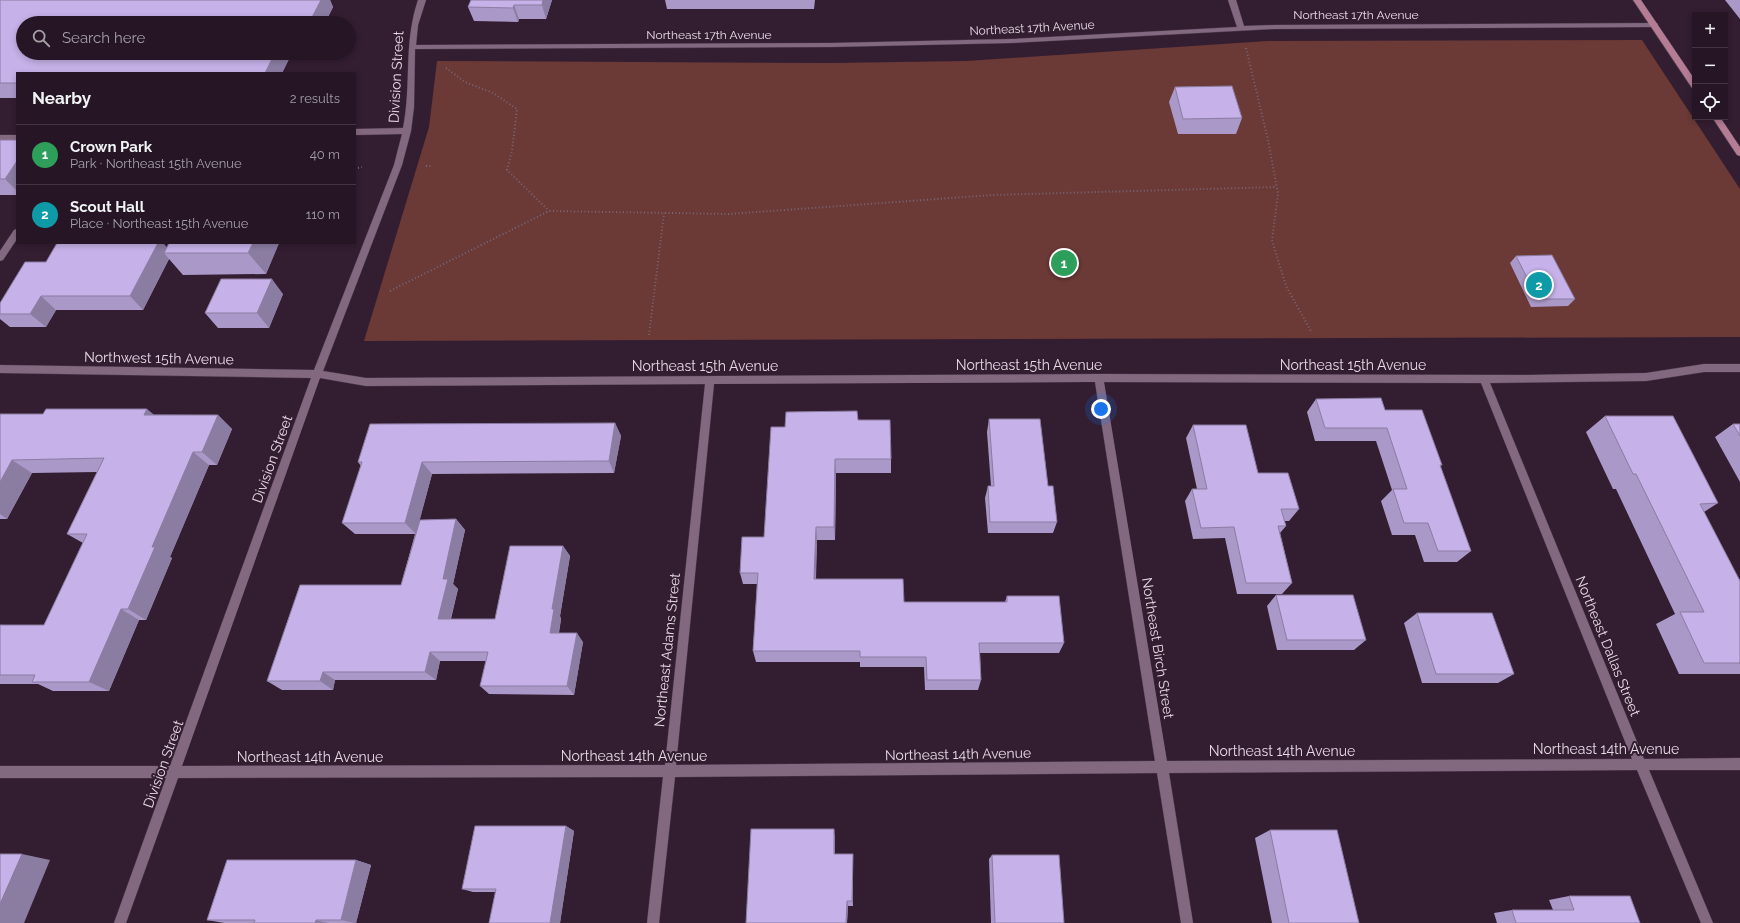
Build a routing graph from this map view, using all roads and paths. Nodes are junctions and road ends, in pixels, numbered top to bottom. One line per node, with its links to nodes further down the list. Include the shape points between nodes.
1 (422, 0): 6 (street, Division Street, via 415,17)
2 (1232, 0): 5 (street)
3 (1637, 0): 4 (main road)
4 (1654, 25): 5 (street, Northeast 17th Avenue); 9 (main road)
5 (1241, 28): 6 (street, Northeast 17th Avenue, via 1011,41 831,45)
6 (411, 47): 11 (street, Division Street, via 411,98)
7 (1246, 47): 20 (path, via 1268,140)
8 (441, 64): 21 (path, via 465,82 493,92 517,109 507,170)
9 (1694, 84)
10 (1718, 120): 15 (main road)
11 (407, 131): 12 (street); 30 (street, Division Street, via 398,165)
12 (356, 132)
13 (0, 138): 14 (street)
14 (16, 138)
15 (1740, 153)
16 (426, 166): 17 (path)
17 (432, 166)
18 (362, 167): 19 (path)
19 (358, 168)
20 (1276, 187): 22 (path, via 992,194 729,214); 26 (path, via 1278,194 1272,240 1286,286)
21 (549, 211): 22 (path); 25 (path)
22 (664, 213): 27 (path)
23 (16, 234): 24 (street)
24 (0, 258)
25 (390, 291)
26 (1312, 333)
27 (649, 335)
28 (1740, 368): 32 (street, Northeast 15th Avenue, via 1704,368 1646,377)
29 (0, 369): 30 (street, Northwest 15th Avenue)
30 (317, 374): 33 (street, Northeast 15th Avenue, via 366,382); 39 (street, Division Street)
31 (1100, 378): 32 (street, Northeast 15th Avenue); 33 (street, Northeast 15th Avenue); 36 (street, Northeast Birch Street)
32 (1484, 379): 34 (street, Northeast Dallas Street)
33 (710, 380): 37 (street, Northeast Adams Street)
34 (1640, 764): 35 (street, Northeast 14th Avenue); 36 (street, Northeast 14th Avenue); 43 (street, Northeast Dallas Street)
35 (1740, 764)
36 (1162, 766): 37 (street, Northeast 14th Avenue); 42 (street, Northeast Birch Street)
37 (670, 771): 39 (street, Northeast 14th Avenue); 41 (street, Northeast Adams Street)
38 (0, 772): 39 (street, Northeast 14th Avenue)
39 (175, 772): 40 (street, Division Street)
40 (120, 923)
41 (653, 923)
42 (1187, 923)
43 (1707, 923)

